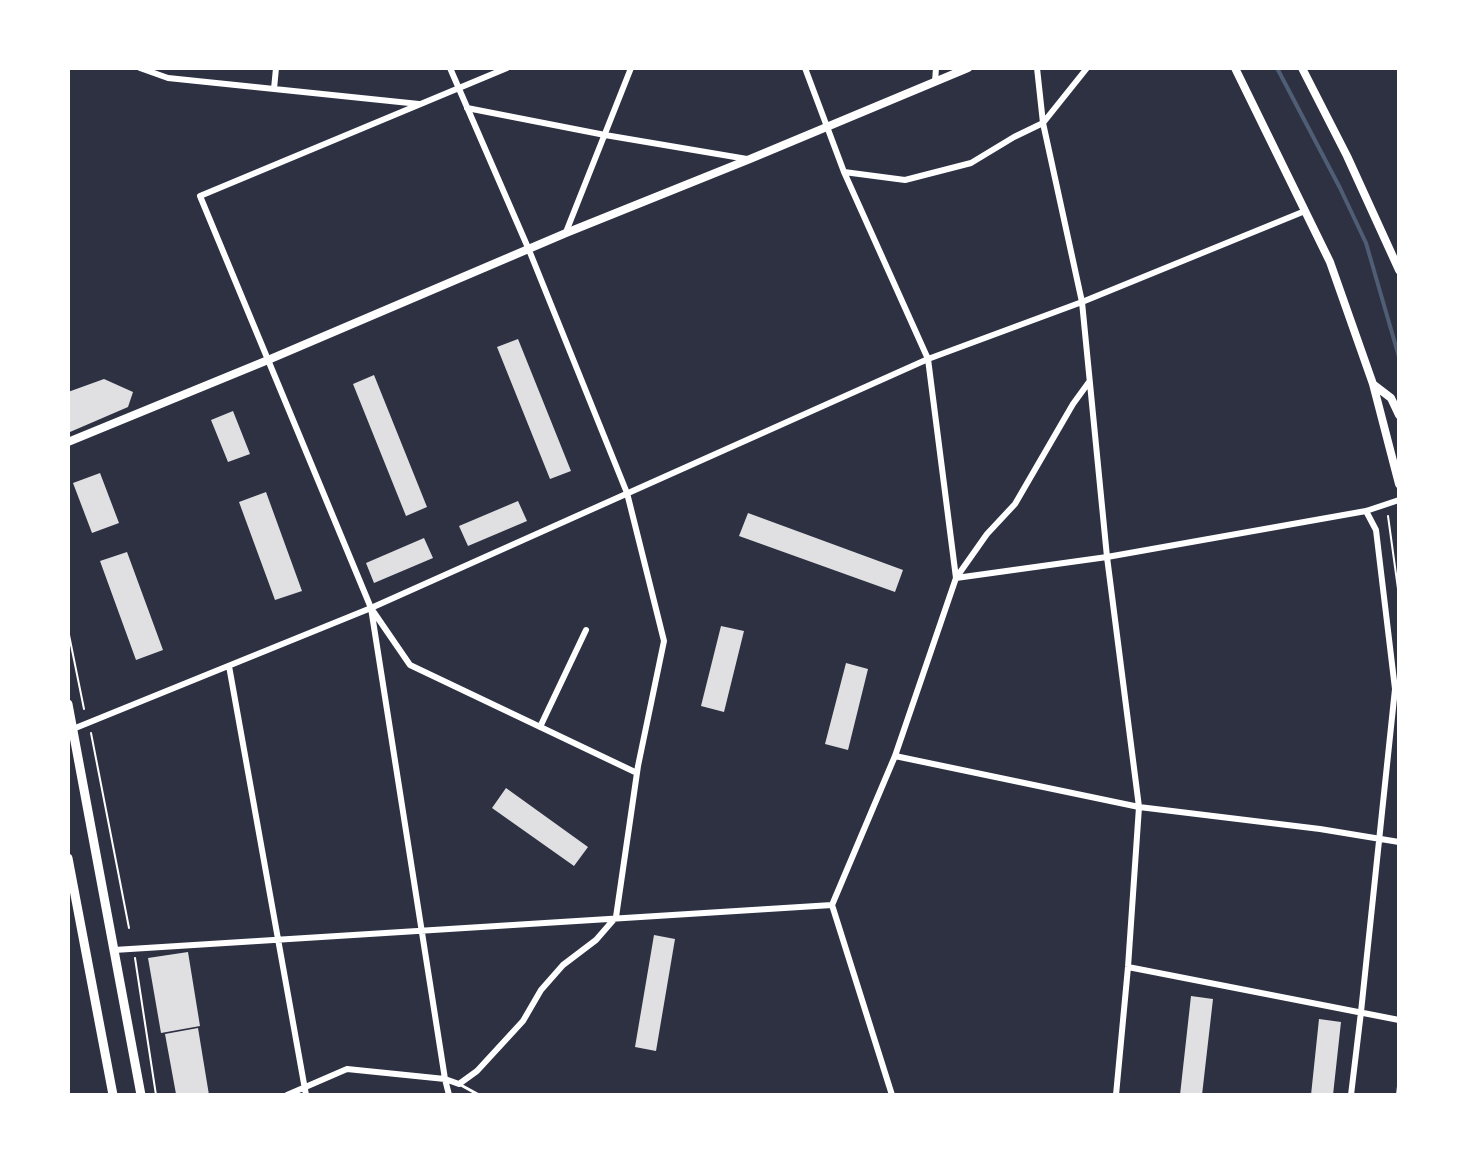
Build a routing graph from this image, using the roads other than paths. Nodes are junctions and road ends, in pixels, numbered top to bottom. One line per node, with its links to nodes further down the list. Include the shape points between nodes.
1 (140, 68): 14 (street, via 168,78)
2 (276, 68): 14 (street)
3 (450, 68): 15 (street)
4 (507, 68): 15 (street)
5 (631, 68): 20 (street)
6 (805, 68): 19 (street)
7 (936, 68): 13 (street)
8 (968, 68): 13 (main road)
9 (1037, 68): 18 (street)
10 (1087, 68): 18 (street)
11 (1235, 68): 23 (main road)
12 (1302, 68): 26 (main road)
13 (935, 82): 19 (main road)
14 (274, 89): 16 (street)
15 (459, 89): 16 (street); 17 (street)
16 (422, 104): 29 (street, via 200,196)
17 (467, 108): 20 (street); 25 (street)
18 (1043, 123): 22 (street, via 971,163 905,180); 27 (street)
19 (827, 127): 21 (main road); 22 (street)
20 (605, 135): 21 (street); 24 (street)
21 (750, 159): 24 (main road)
22 (844, 172): 28 (street)
23 (1305, 211): 27 (street); 31 (main road, via 1330,262)
24 (566, 233): 25 (main road)
25 (529, 250): 29 (main road); 35 (street)
26 (1399, 270)
27 (1082, 302): 28 (street); 30 (street)
28 (928, 359): 35 (street); 39 (street)
29 (268, 360): 33 (main road); 40 (street)
30 (1089, 382): 38 (street); 39 (street, via 1015,504)
31 (1373, 384): 32 (main road, via 1391,398); 34 (main road)
32 (1399, 415)
33 (68, 442)
34 (1399, 484)
35 (627, 493): 40 (street); 47 (street, via 664,641)
36 (1399, 500): 37 (street)
37 (1366, 511): 38 (street); 49 (street, via 1376,530 1395,689)
38 (1107, 557): 39 (street); 48 (street)
39 (956, 578): 46 (street)
40 (371, 608): 42 (street); 44 (street, via 410,665); 54 (street)
41 (586, 630): 44 (street)
42 (229, 666): 45 (street); 55 (street)
43 (68, 704): 45 (main road)
44 (540, 727): 47 (street)
45 (71, 730): 56 (main road)
46 (895, 756): 48 (street); 52 (street)
47 (637, 773): 53 (street)
48 (1139, 807): 49 (street); 57 (street)
49 (1378, 839): 50 (street); 58 (street)
50 (1399, 842)
51 (68, 858): 63 (main road)
52 (832, 905): 53 (street); 68 (street)
53 (616, 917): 54 (street); 61 (street, via 563,965 523,1021)
54 (422, 931): 55 (street); 60 (street)
55 (279, 938): 56 (street); 62 (street)
56 (114, 950): 64 (main road)
57 (1128, 967): 58 (street); 69 (street)
58 (1361, 1012): 59 (street); 70 (street)
59 (1399, 1020)
60 (445, 1079): 61 (street); 62 (street, via 347,1069); 66 (street)
61 (459, 1084): 67 (lane)
62 (305, 1091): 65 (street)
63 (113, 1095)
64 (141, 1095)
65 (287, 1095)
66 (449, 1095)
67 (479, 1095)
68 (892, 1095)
69 (1116, 1095)
70 (1351, 1095)

